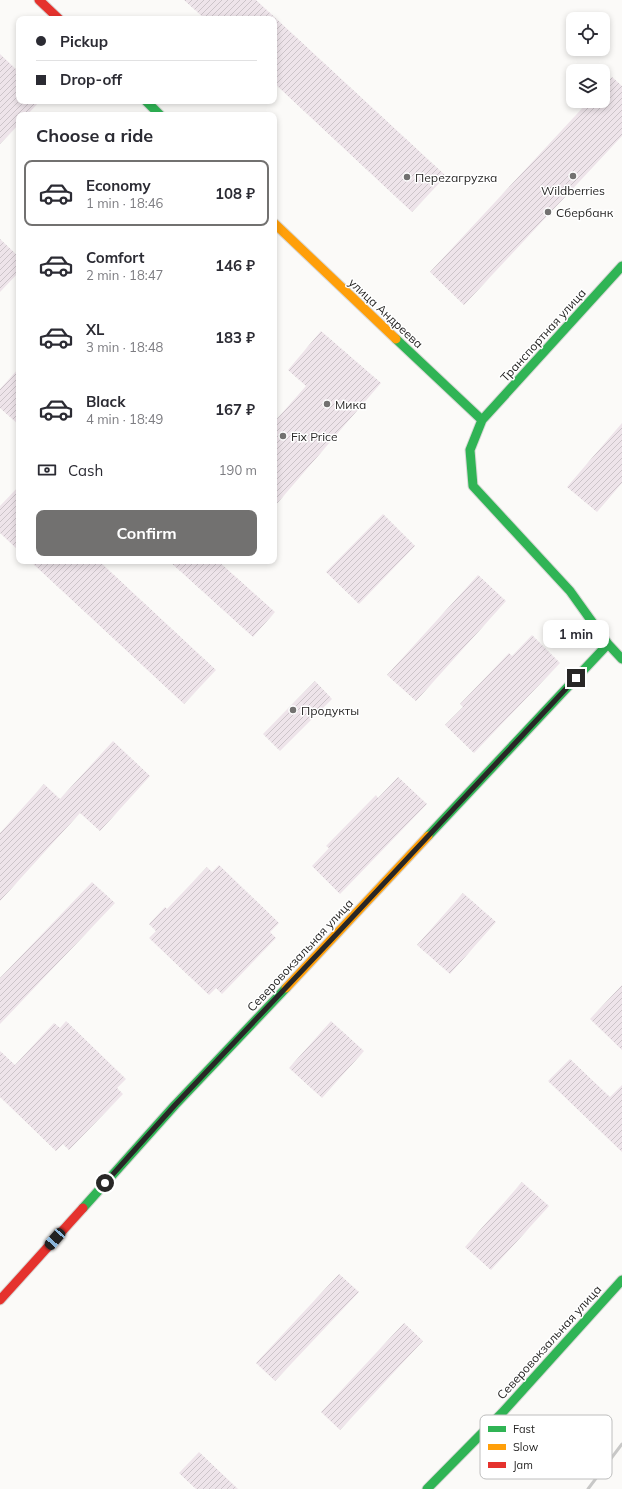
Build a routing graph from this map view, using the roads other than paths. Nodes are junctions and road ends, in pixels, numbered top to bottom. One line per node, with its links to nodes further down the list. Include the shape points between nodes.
1 (39, 0): 2 (street)
2 (56, 16)
3 (149, 104): 4 (street)
4 (157, 112)
5 (277, 226): 7 (street, улица Андреева)
6 (622, 266): 7 (street, Транспортная улица)
7 (482, 420): 8 (street, via 470,450 473,486 570,591)
8 (608, 644): 9 (street); 11 (street, Северовокзальная улица, via 175,1105)
9 (622, 658)
10 (622, 1280): 12 (street, Северовокзальная улица)
11 (0, 1300)
12 (500, 1415)
13 (480, 1435): 14 (street, Северовокзальная улица)
14 (427, 1489)

